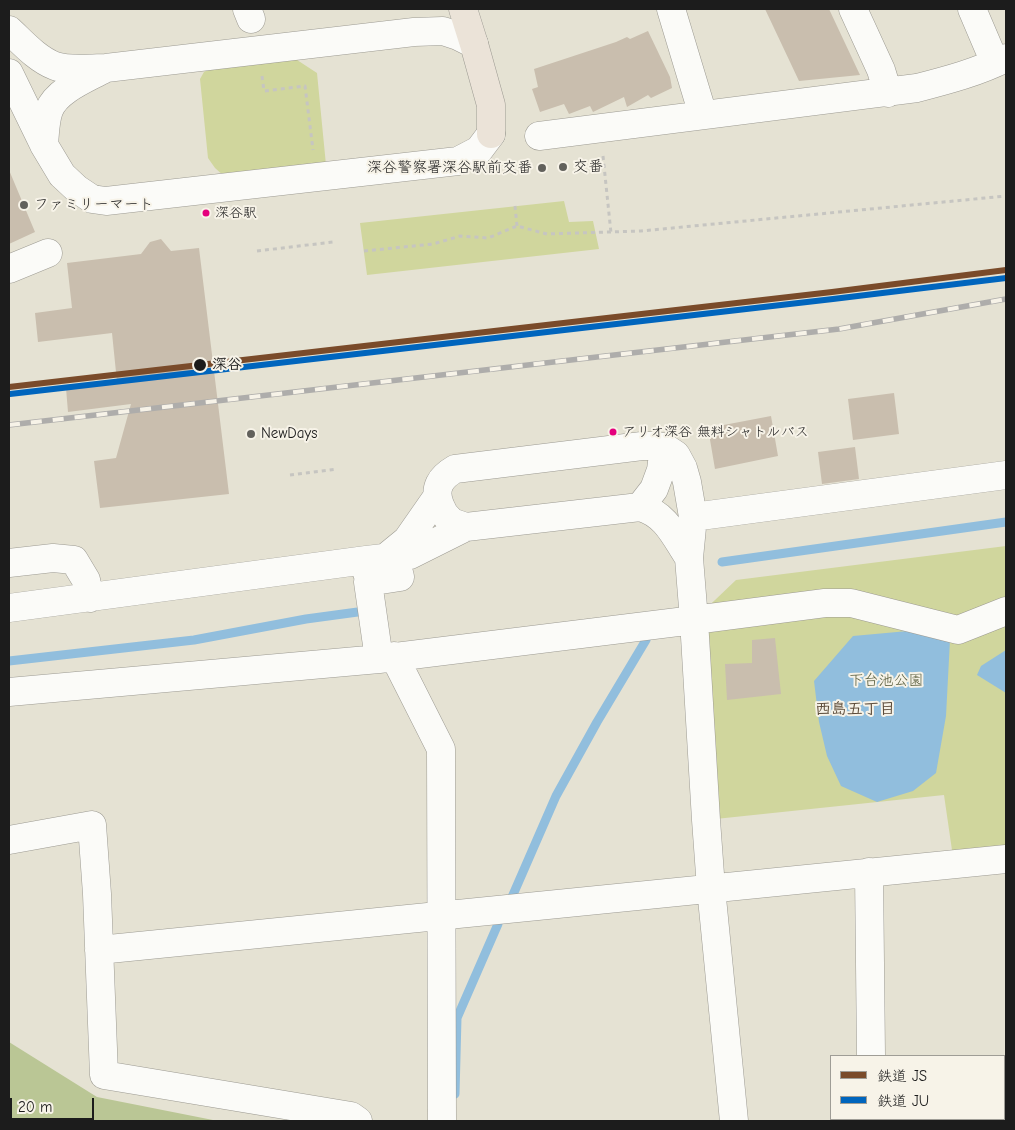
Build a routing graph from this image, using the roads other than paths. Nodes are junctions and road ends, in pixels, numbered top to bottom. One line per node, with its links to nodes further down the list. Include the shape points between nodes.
1 (432, 9): 7 (street)
2 (463, 9): 8 (main road)
3 (671, 9): 13 (street)
4 (853, 9): 12 (street)
5 (972, 9): 9 (street)
6 (9, 30): 10 (street, via 48,63 65,68)
7 (414, 32): 8 (street, via 443,31); 10 (street)
8 (474, 44): 14 (main road, via 491,106)
9 (1001, 61): 12 (street, via 947,81)
10 (106, 68): 16 (street, via 65,91 53,103 45,126)
11 (9, 72): 16 (street)
12 (888, 93): 13 (street)
13 (702, 115): 15 (street)
14 (491, 134): 16 (street, via 479,150 458,160 106,201 92,199 76,189 62,175)
15 (539, 136)
16 (44, 145)
17 (48, 253): 18 (street)
18 (9, 269)
19 (664, 448): 21 (street, via 642,446 455,468 440,481); 22 (street, via 654,488); 24 (street, via 676,455 687,482)
20 (1006, 476): 24 (street)
21 (437, 497): 23 (street, via 446,516); 25 (street, via 407,540)
22 (640, 507): 23 (street); 24 (street, via 657,514 666,523)
23 (466, 527): 25 (street, via 410,555)
24 (686, 528): 30 (street)
25 (375, 559): 27 (street); 31 (street, via 367,573 398,569 400,577 368,582)
26 (9, 563): 27 (street, via 53,558 74,560 86,580)
27 (90, 598): 28 (street)
28 (9, 608)
29 (1006, 610): 30 (street, via 958,630 851,603 825,603)
30 (694, 620): 31 (street); 36 (street)
31 (387, 658): 32 (street); 37 (street, via 441,749)
32 (9, 692)
33 (9, 840): 38 (street, via 92,825)
34 (1006, 859): 35 (street)
35 (869, 872): 36 (street); 39 (street)
36 (711, 888): 37 (street); 42 (street)
37 (442, 915): 38 (street); 41 (street)
38 (99, 950): 40 (street, via 104,1075)
39 (871, 1055)
40 (345, 1119)
41 (442, 1121)
42 (734, 1121)

